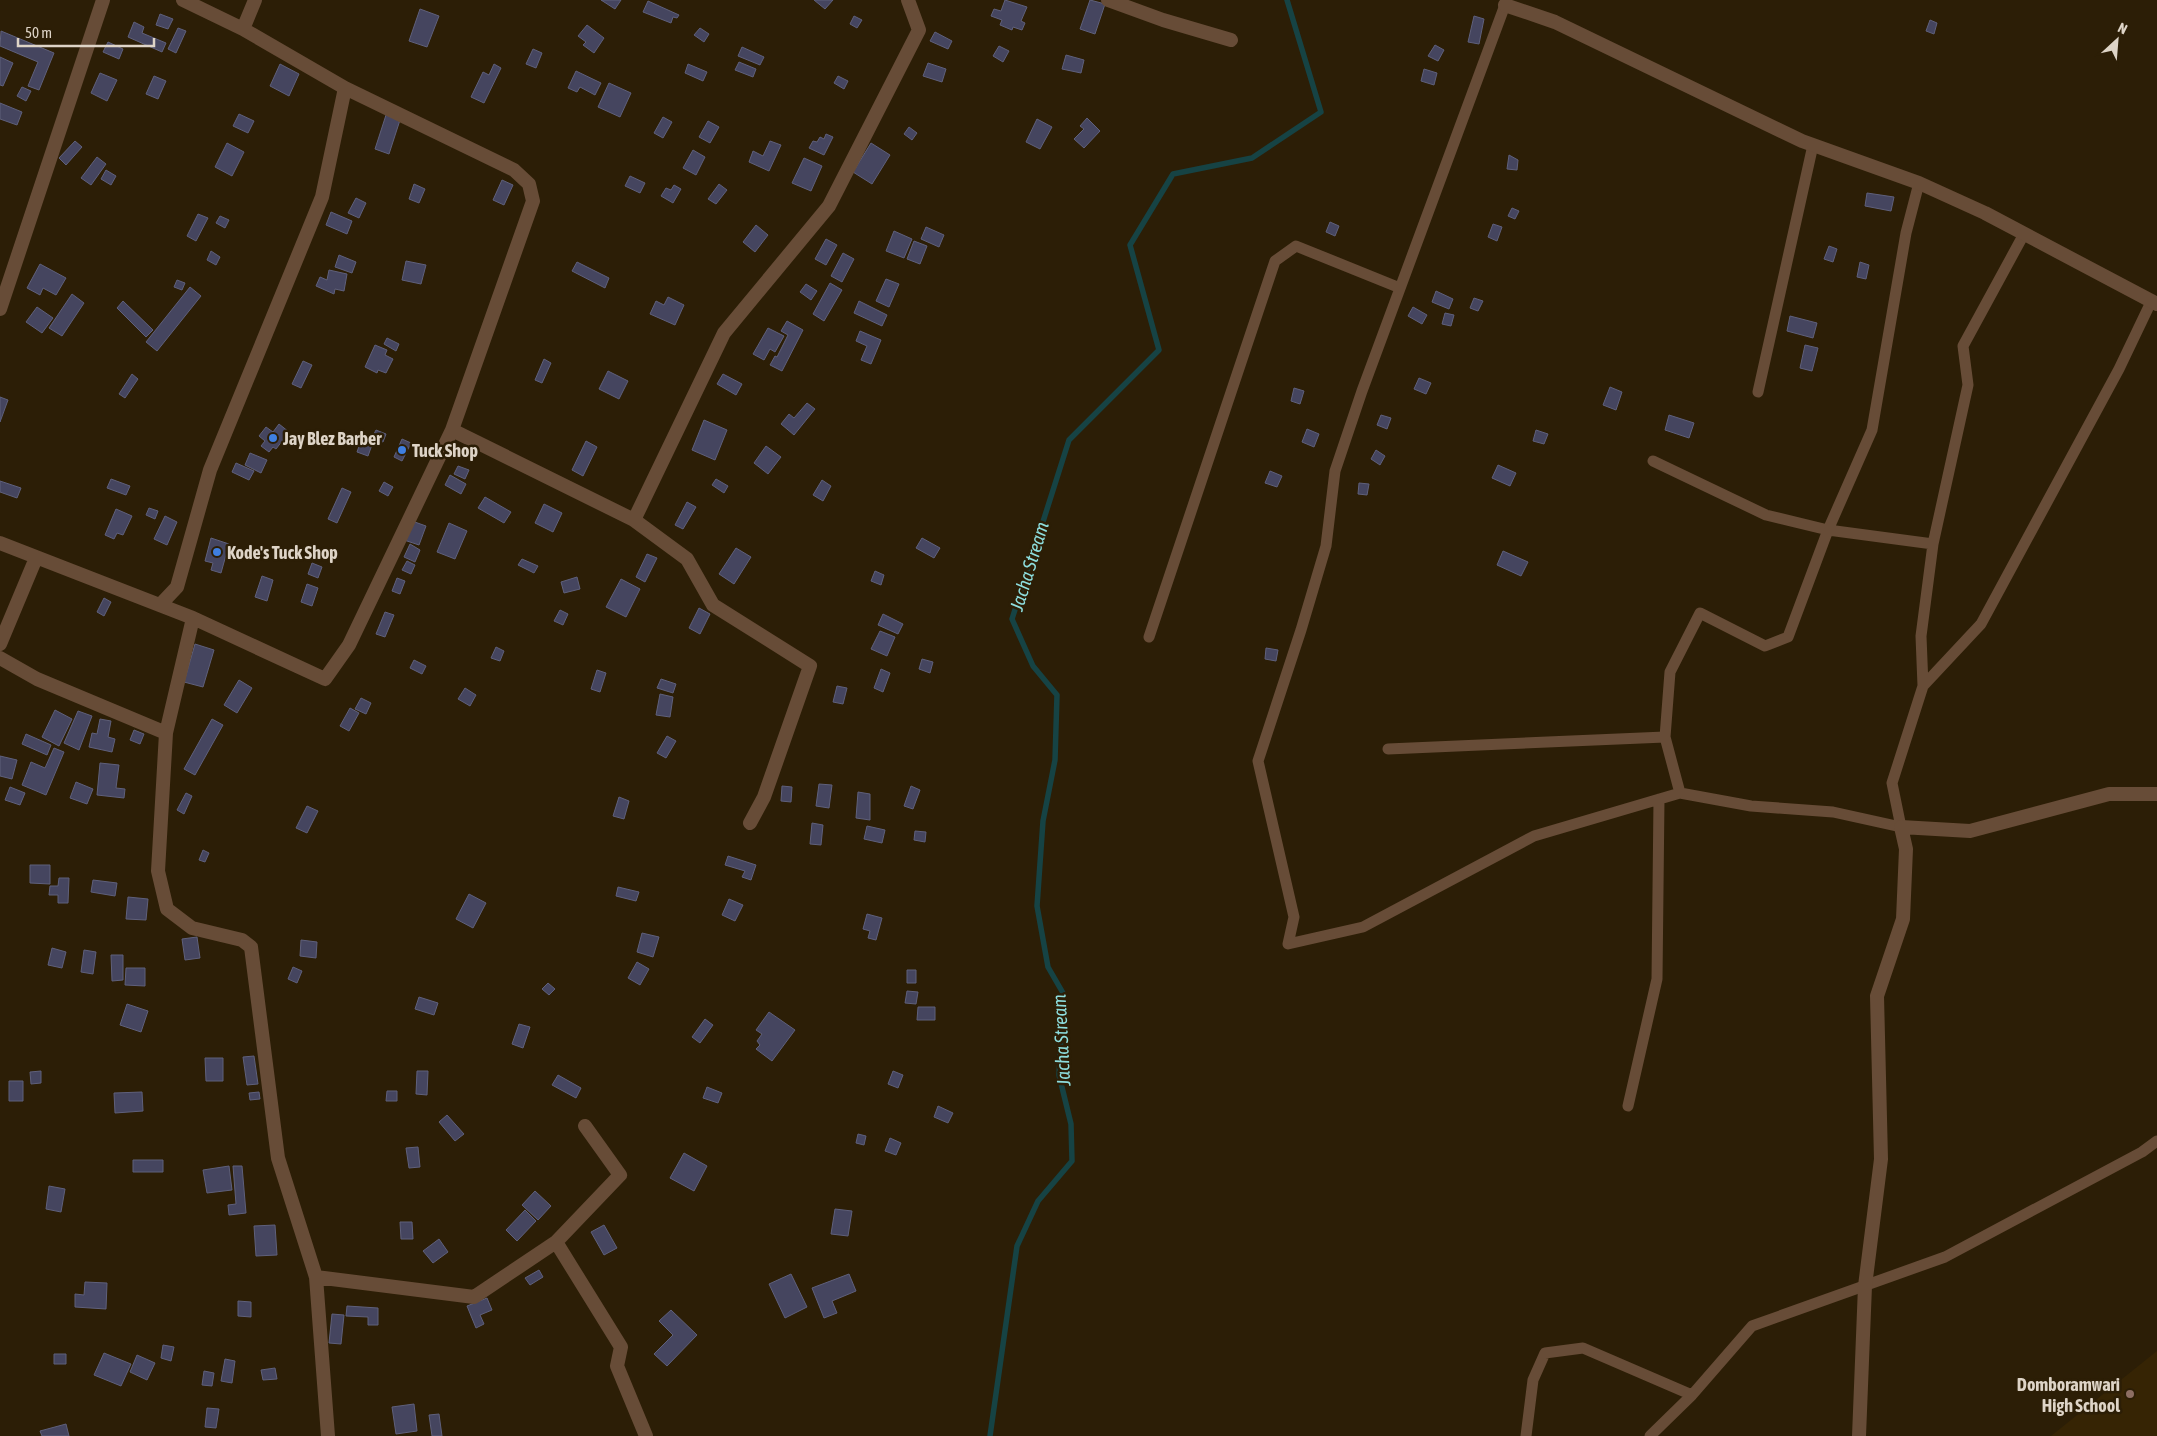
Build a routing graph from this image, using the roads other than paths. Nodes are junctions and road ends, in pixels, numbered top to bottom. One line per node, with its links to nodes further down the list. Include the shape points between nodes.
1 (103, 0): 15 (street)
2 (183, 0): 7 (street)
3 (255, 0): 7 (street)
4 (908, 0): 19 (street, via 919,30 829,206 724,333)
5 (1108, 0): 8 (street)
6 (1505, 5): 10 (street, via 1555,22); 13 (lane)
7 (243, 29): 9 (street)
8 (1231, 40)
9 (345, 88): 17 (street, via 514,170 529,184 534,201); 24 (street, via 322,197 210,470 177,586)
10 (1813, 145): 11 (street); 16 (lane)
11 (1919, 183): 12 (street); 20 (lane, via 1906,233 1872,430)
12 (2024, 234): 14 (street); 22 (lane, via 1962,346 1968,386)
13 (1400, 288): 26 (lane, via 1296,246 1274,260); 35 (lane, via 1335,471 1326,546 1258,761 1294,917 1288,944 1363,927 1534,836)
14 (2154, 303): 29 (lane, via 1981,624)
15 (0, 309)
16 (1758, 392)
17 (452, 430): 19 (street); 25 (street, via 349,645 325,678)
18 (1653, 461): 20 (lane, via 1766,515)
19 (634, 520): 36 (street, via 687,559 713,605 810,666 764,797)
20 (1828, 530): 22 (lane); 31 (lane, via 1788,637 1765,646 1700,613 1670,672)
21 (0, 543): 23 (street)
22 (1933, 544): 29 (lane, via 1921,636)
23 (36, 558): 24 (street); 27 (street)
24 (160, 605): 25 (street)
25 (192, 618): 30 (street)
26 (1150, 637)
27 (0, 644)
28 (0, 658): 30 (street, via 37,679)
29 (1923, 686): 37 (lane, via 1892,783)
30 (166, 733): 42 (street, via 158,871 167,909 192,928 242,940 251,947 278,1158)
31 (1665, 737): 32 (lane); 33 (lane)
32 (1388, 749)
33 (1680, 793): 35 (lane); 37 (lane, via 1751,806 1834,812)
34 (2157, 794): 37 (street, via 2110,794 1970,831)
35 (1659, 799): 38 (lane, via 1657,979)
36 (750, 823)
37 (1901, 827): 43 (street, via 1906,849 1903,919 1877,996 1881,1159)
38 (1628, 1106)
39 (585, 1126): 41 (street, via 620,1175)
40 (2157, 1141): 43 (lane, via 1945,1257)
41 (556, 1242): 42 (street, via 474,1297); 46 (street, via 621,1347 617,1366)
42 (316, 1277): 45 (street)
43 (1865, 1286): 44 (lane, via 1752,1326); 49 (street)
44 (1692, 1395): 47 (lane, via 1583,1348 1545,1353 1533,1380); 48 (lane)
45 (328, 1436)
46 (646, 1436)
47 (1526, 1436)
48 (1650, 1436)
49 (1859, 1436)

